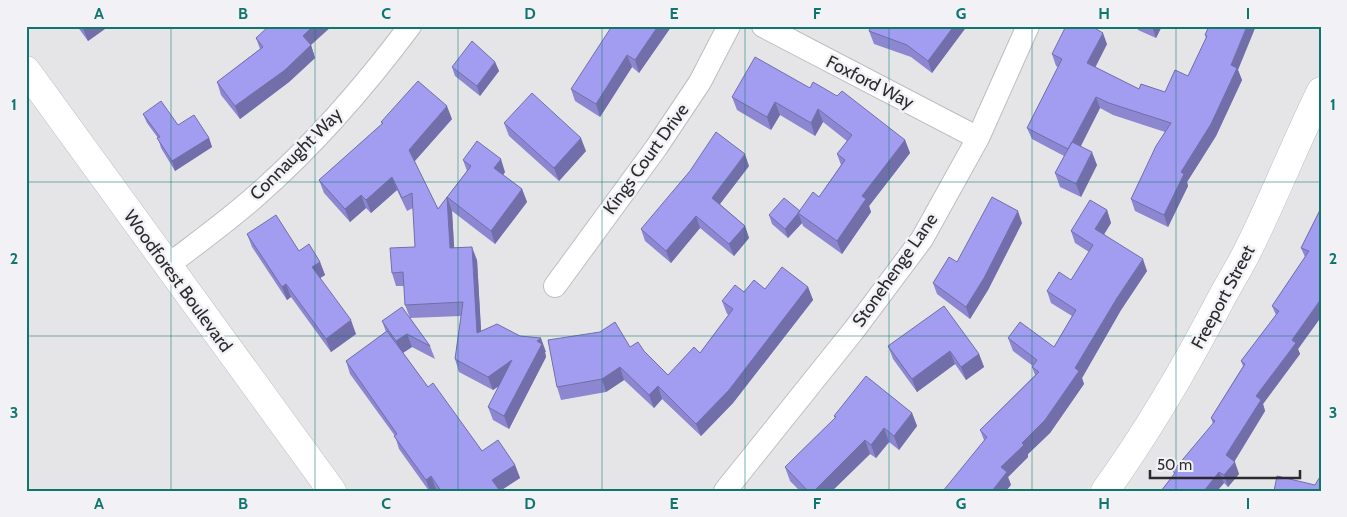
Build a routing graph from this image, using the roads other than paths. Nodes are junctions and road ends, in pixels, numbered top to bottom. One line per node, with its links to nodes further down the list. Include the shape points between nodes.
1 (410, 26): 8 (street, Connaught Way, via 322,131 257,195)
2 (729, 26): 9 (street, Kings Court Drive, via 700,82 656,148)
3 (763, 26): 7 (street, Foxford Way)
4 (1028, 26): 7 (street, Stonehenge Lane)
5 (26, 70): 8 (main road, Woodforest Boulevard)
6 (1321, 91): 12 (main road, Freeport Street, via 1250,248 1195,352)
7 (978, 138): 11 (street, Stonehenge Lane, via 922,239)
8 (167, 266): 10 (main road, Woodforest Boulevard)
9 (555, 286)
10 (332, 491)
11 (725, 491)
12 (1105, 491)

